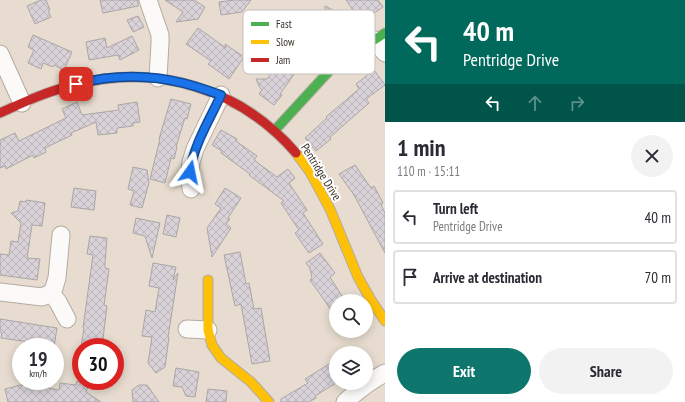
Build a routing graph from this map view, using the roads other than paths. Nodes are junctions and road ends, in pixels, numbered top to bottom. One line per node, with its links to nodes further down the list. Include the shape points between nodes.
1 (148, 0): 4 (street, via 160,35)
2 (0, 54): 6 (street)
3 (327, 74): 8 (street)
4 (158, 78): 5 (street, Pentridge Drive); 6 (street, Pentridge Drive, via 138,76 96,80 68,86)
5 (221, 95): 8 (street, Pentridge Drive, via 247,109); 9 (street, via 195,149 191,162)
6 (22, 103): 7 (street, Pentridge Drive)
7 (0, 113)
8 (275, 130): 15 (street, Pentridge Drive, via 292,147 314,179 339,228 366,294)
9 (191, 189)
10 (61, 235): 13 (street, via 57,278)
11 (208, 280): 17 (street)
12 (0, 292): 13 (street, via 42,297)
13 (51, 293): 14 (street)
14 (67, 319)
15 (385, 321)
16 (187, 329): 17 (street)
17 (208, 330): 19 (street, via 212,345 221,358 251,382)
18 (385, 373): 20 (street)
19 (269, 402)
20 (345, 402)

